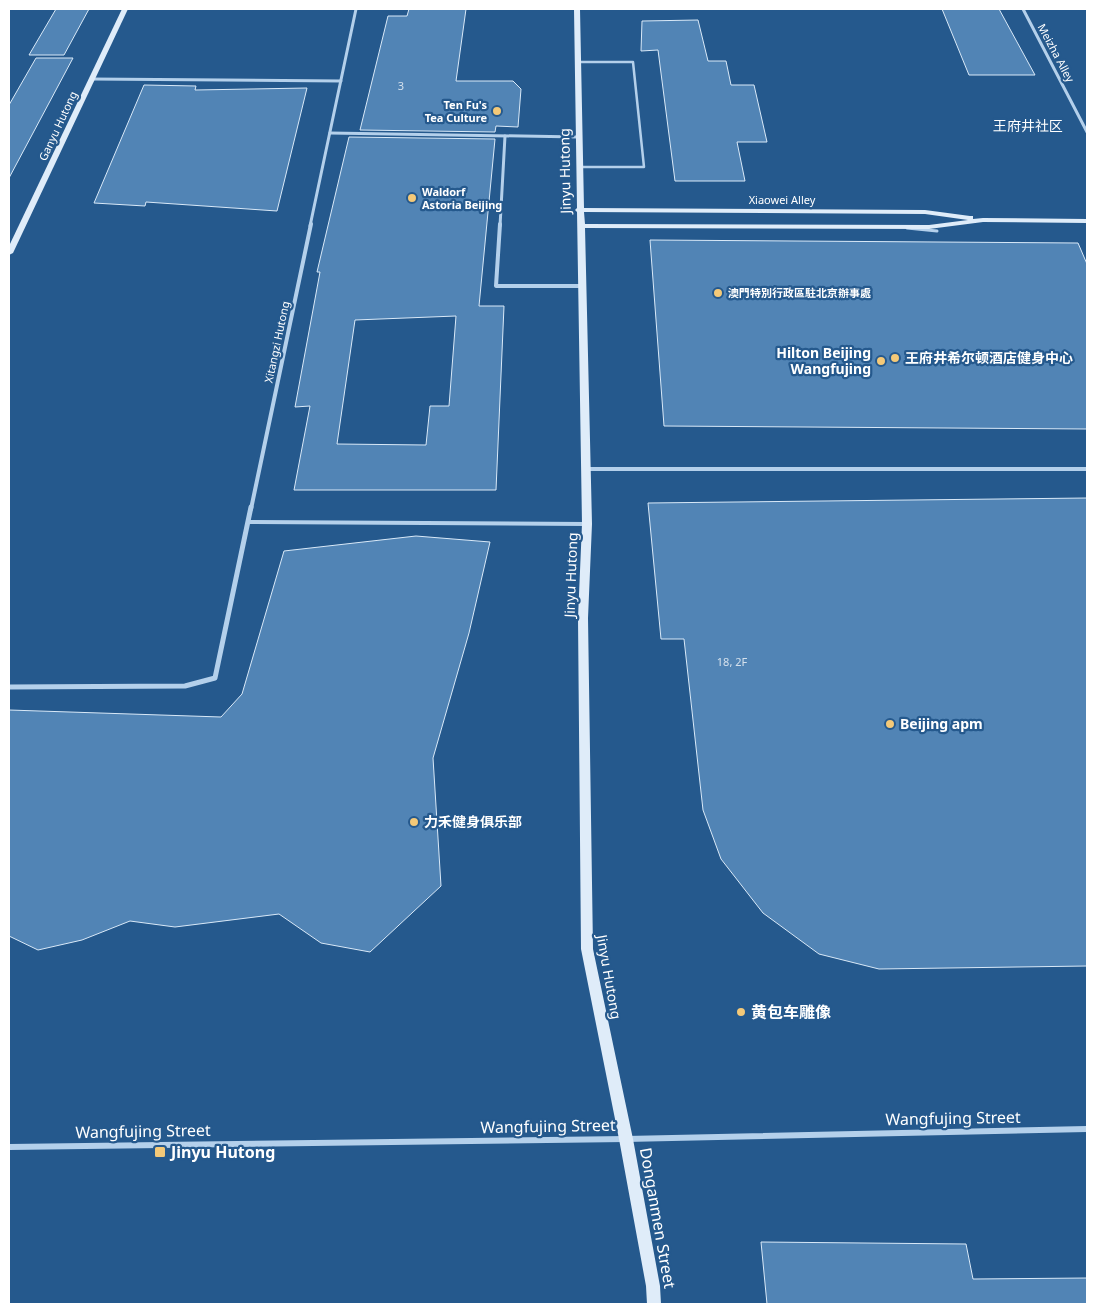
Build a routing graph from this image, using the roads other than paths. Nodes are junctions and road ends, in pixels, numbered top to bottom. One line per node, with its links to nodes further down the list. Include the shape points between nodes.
1 (125, 9): 6 (street, Ganyu Hutong)
2 (356, 9): 7 (street, Xitangzi Hutong)
3 (576, 9): 5 (street, Jinyu Hutong)
4 (1022, 9): 9 (street, Meizha Alley)
5 (577, 62): 11 (street, Jinyu Hutong); 12 (lane, via 633,62 644,168)
6 (91, 78): 7 (street); 19 (street, Ganyu Hutong)
7 (341, 81): 8 (street, Xitangzi Hutong)
8 (330, 132): 10 (street); 23 (street, Xitangzi Hutong)
9 (1087, 132)
10 (505, 136): 11 (street); 20 (street, via 496,286)
11 (578, 137): 12 (street, Jinyu Hutong)
12 (579, 167): 13 (street, Jinyu Hutong)
13 (579, 210): 14 (street, Xiaowei Alley, via 925,212); 16 (street, Jinyu Hutong)
14 (983, 220): 15 (street, Xiaowei Alley); 17 (street, Xiaowei Alley, via 929,228)
15 (1087, 221)
16 (580, 226): 17 (street, Xiaowei Alley); 20 (street, Jinyu Hutong)
17 (902, 227): 18 (lane)
18 (937, 231)
19 (9, 253)
20 (582, 286): 21 (street, Jinyu Hutong)
21 (586, 469): 22 (street); 24 (street, Jinyu Hutong)
22 (1087, 469)
23 (248, 522): 24 (lane); 25 (street, Xitangzi Hutong, via 215,678 184,686)
24 (587, 524): 27 (street, Jinyu Hutong, via 583,618 587,949)
25 (9, 687)
26 (1087, 1129): 27 (street, Wangfujing Street)
27 (626, 1139): 28 (street, Wangfujing Street); 29 (street, Donganmen Street)
28 (9, 1147)
29 (654, 1304)

